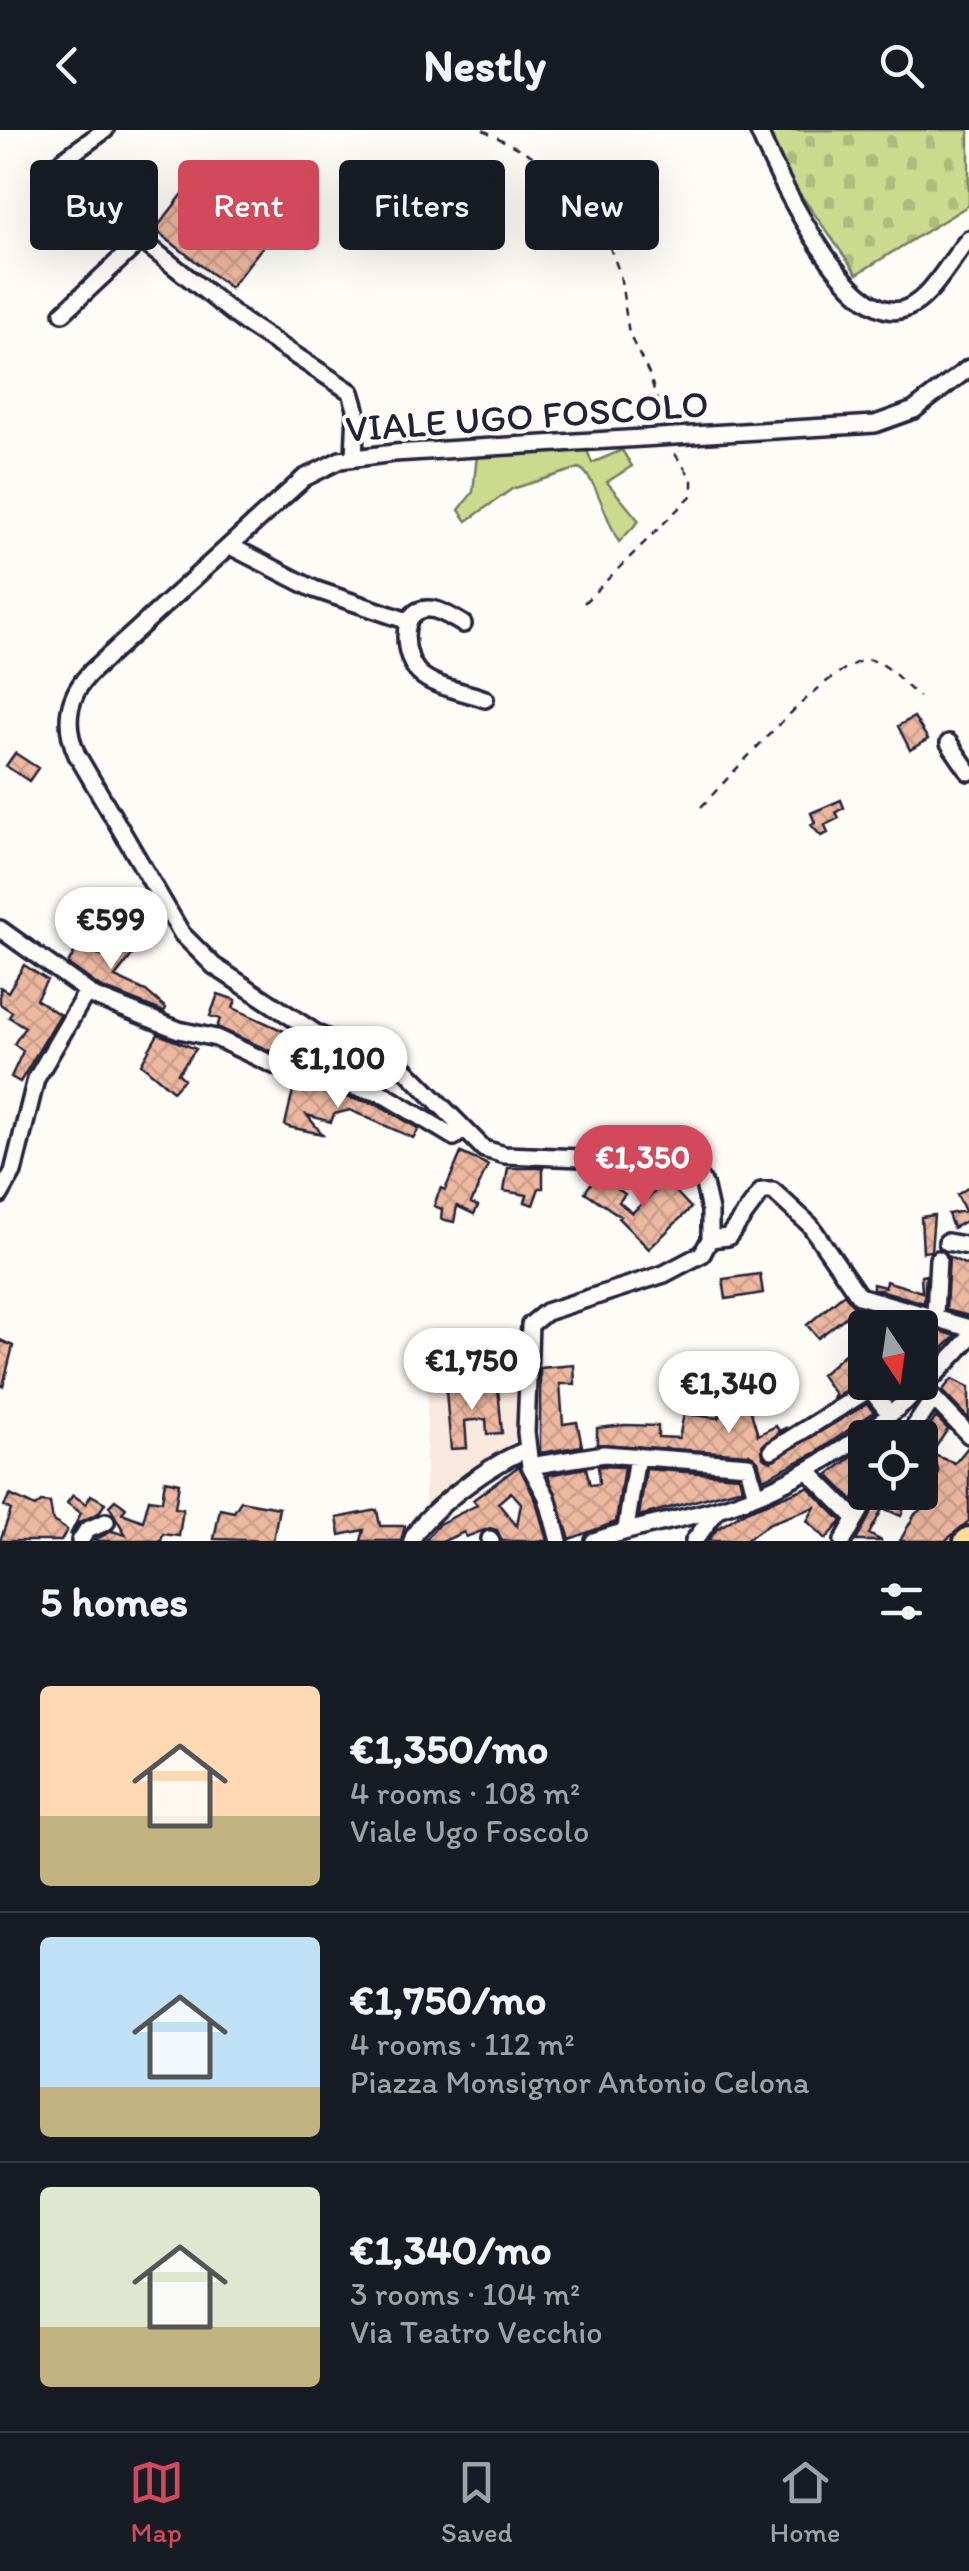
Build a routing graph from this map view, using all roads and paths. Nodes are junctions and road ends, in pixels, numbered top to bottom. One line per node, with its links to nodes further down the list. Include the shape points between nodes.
1 (105, 130): 4 (street)
2 (483, 130): 10 (path, via 551,169 606,237 620,274 629,334)
3 (758, 130): 5 (street, via 794,208 874,308 895,311 917,302)
4 (64, 160)
5 (969, 239)
6 (130, 250): 8 (street)
7 (154, 250): 11 (street, via 244,322 351,392)
8 (63, 313)
9 (969, 368): 10 (street, VIALE UGO FOSCOLO, via 914,410 888,421)
10 (670, 437): 11 (street, VIALE UGO FOSCOLO); 13 (path, via 692,479 692,495)
11 (354, 457): 12 (street, VIALE UGO FOSCOLO, via 313,472)
12 (230, 546): 14 (street, via 314,589); 23 (street, VIALE UGO FOSCOLO, via 85,678 69,710 71,742 193,948 300,1024 404,1068)
13 (584, 604)
14 (408, 621): 15 (street, via 426,608); 17 (street, via 418,673)
15 (463, 624)
16 (919, 698): 20 (path, via 890,671 864,660 815,687)
17 (485, 699)
18 (949, 743): 19 (street)
19 (969, 772)
20 (701, 807)
21 (0, 929): 22 (street)
22 (86, 993): 23 (street, via 216,1038 292,1074 380,1093 454,1137); 24 (street, via 36,1079 13,1172)
23 (462, 1131): 25 (street, VIALE UGO FOSCOLO, via 505,1155 633,1160 694,1172 707,1193)
24 (0, 1195)
25 (710, 1239): 29 (street, via 728,1237 768,1190 810,1226 853,1292); 45 (street, via 684,1266 532,1321)
26 (946, 1242): 27 (street)
27 (969, 1246)
28 (938, 1259): 30 (street)
29 (920, 1310)
30 (935, 1310)
31 (938, 1315): 32 (street)
32 (969, 1328)
33 (969, 1338): 34 (street)
34 (938, 1380)
35 (851, 1400): 44 (street)
36 (879, 1400): 39 (street)
37 (913, 1400): 39 (street)
38 (935, 1400): 41 (street)
39 (888, 1412): 40 (street)
40 (881, 1420)
41 (969, 1435)
42 (848, 1447): 46 (street)
43 (637, 1456): 44 (street); 45 (street); 52 (street)
44 (761, 1457): 47 (street)
45 (529, 1458): 55 (street, via 508,1455 421,1523); 56 (street)
46 (808, 1471): 47 (street); 50 (street)
47 (755, 1492): 48 (street)
48 (718, 1509): 52 (street); 58 (street)
49 (860, 1510): 50 (street)
50 (855, 1518): 59 (street)
51 (106, 1522): 54 (street)
52 (626, 1529): 57 (street)
53 (66, 1541): 54 (street)
54 (79, 1541)
55 (412, 1541)
56 (559, 1541)
57 (594, 1541)
58 (694, 1541)
59 (843, 1541)

